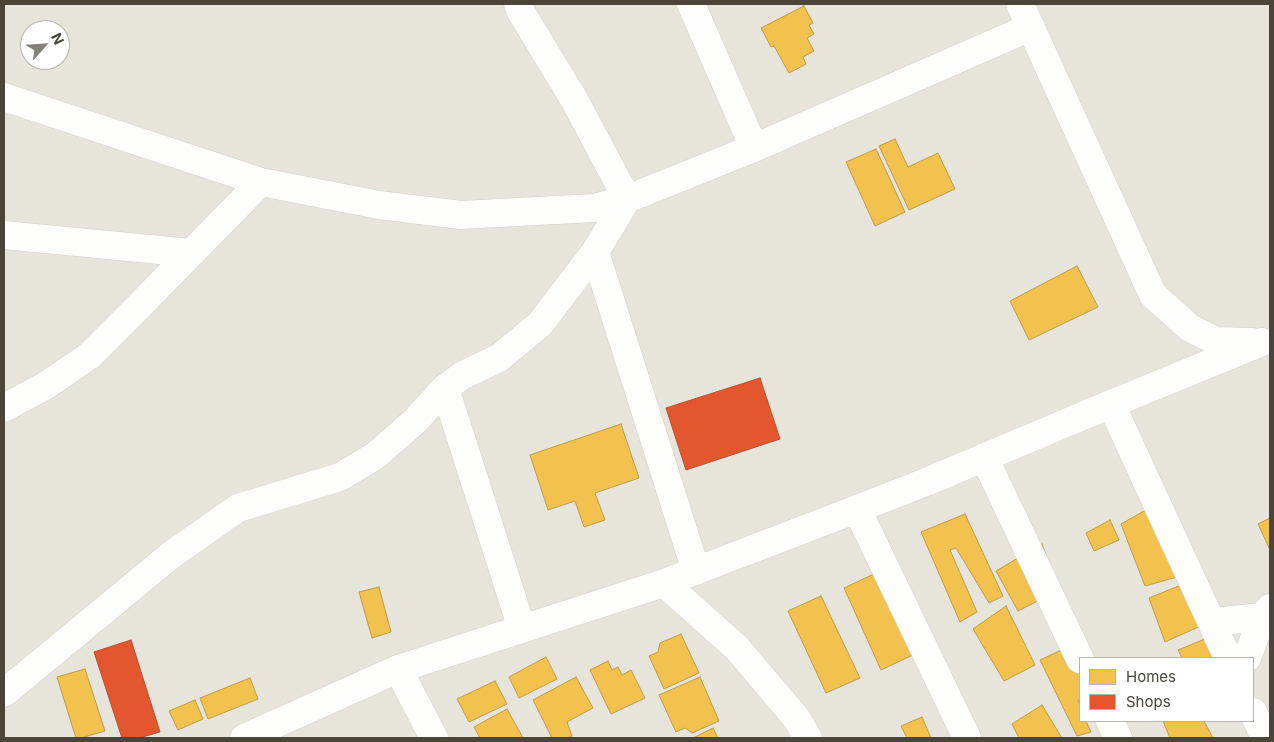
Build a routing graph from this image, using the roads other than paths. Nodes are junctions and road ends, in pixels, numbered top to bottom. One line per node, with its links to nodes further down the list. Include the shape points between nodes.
1 (518, 4): 7 (street)
2 (691, 4): 5 (street)
3 (1026, 15): 5 (street); 11 (street, via 1153,295 1190,328 1216,341)
4 (4, 97): 6 (street)
5 (754, 148): 7 (street)
6 (261, 182): 7 (street, via 379,205 461,215 594,208); 10 (street)
7 (627, 199): 9 (street)
8 (4, 236): 10 (street)
9 (594, 252): 12 (street, via 540,324 499,358 463,375); 17 (street)
10 (190, 253): 14 (street, via 89,356 45,386)
11 (1266, 341): 13 (street)
12 (445, 388): 21 (street); 26 (street, via 376,456 347,473 238,508 171,556)
13 (1111, 404): 15 (street); 20 (street)
14 (4, 408)
15 (984, 457): 16 (street); 22 (street)
16 (857, 509): 17 (street); 32 (street)
17 (696, 571): 18 (street)
18 (664, 583): 21 (street); 31 (street, via 737,648)
19 (1266, 613): 20 (street); 24 (street)
20 (1212, 622): 23 (street)
21 (522, 629): 25 (street)
22 (1079, 657)
23 (1228, 657)
24 (1247, 657)
25 (398, 669): 29 (street); 30 (street)
26 (4, 693)
27 (1254, 714): 34 (street)
28 (1110, 722): 33 (street)
29 (244, 738)
30 (434, 738)
31 (808, 738)
32 (967, 738)
33 (1118, 738)
34 (1265, 738)

